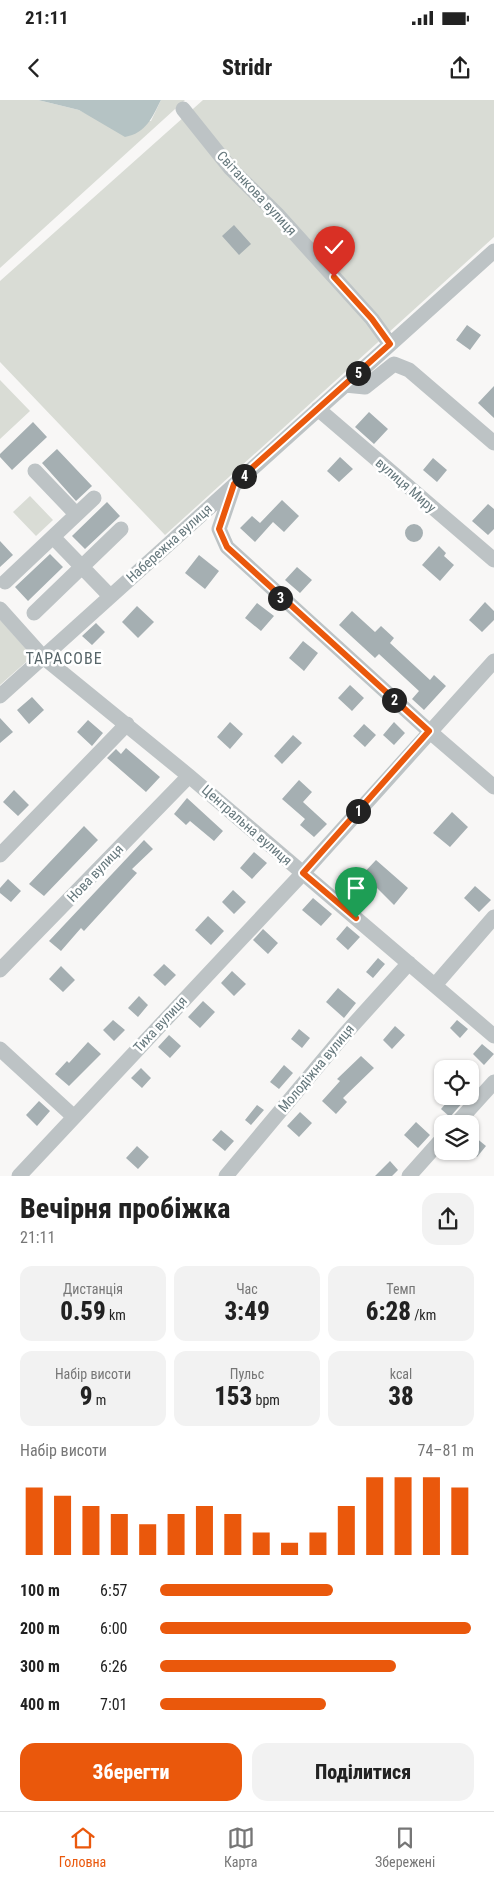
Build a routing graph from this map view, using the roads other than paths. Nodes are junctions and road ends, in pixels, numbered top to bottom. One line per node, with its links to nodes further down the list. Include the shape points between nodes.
1 (183, 109): 3 (street, Світанкова вулиця, via 231,169 277,214 372,319)
2 (494, 251): 3 (street, Набережна вулиця)
3 (390, 344): 4 (street, Набережна вулиця)
4 (345, 385): 5 (street, Набережна вулиця); 6 (street, via 365,386 394,364 409,370)
5 (318, 409): 8 (street, Набережна вулиця); 13 (street, вулиця Миру)
6 (494, 443)
7 (35, 471): 10 (street)
8 (234, 484): 16 (street, Набережна вулиця); 23 (street, via 219,529 227,547)
9 (94, 498): 10 (street)
10 (76, 514): 12 (street)
11 (121, 529): 14 (street)
12 (53, 536): 14 (street); 15 (street)
13 (494, 560)
14 (82, 567): 16 (street); 18 (street)
15 (5, 582)
16 (110, 596): 19 (street, Набережна вулиця)
17 (0, 609): 19 (street, Центральна вулиця)
18 (34, 613)
19 (43, 657): 21 (street, Набережна вулиця); 22 (street, Центральна вулиця)
20 (494, 661): 23 (street, Тиха вулиця)
21 (0, 696)
22 (127, 724): 24 (street, Центральна вулиця); 26 (street)
23 (429, 731): 25 (street); 27 (street, Тиха вулиця)
24 (189, 776): 27 (street, Центральна вулиця); 30 (street, Нова вулиця)
25 (494, 787)
26 (0, 855)
27 (303, 873): 29 (street, Центральна вулиця); 36 (street, Тиха вулиця)
28 (494, 917): 31 (street)
29 (409, 963): 31 (street, Центральна вулиця); 38 (street, Молодіжна вулиця, via 344,1035)
30 (0, 970)
31 (434, 985): 32 (street, Центральна вулиця)
32 (494, 1036)
33 (0, 1049): 36 (street)
34 (494, 1082): 35 (street)
35 (464, 1115)
36 (73, 1116): 39 (street, Тиха вулиця)
37 (434, 1148): 40 (street)
38 (230, 1174)
39 (19, 1176)
40 (409, 1176)

